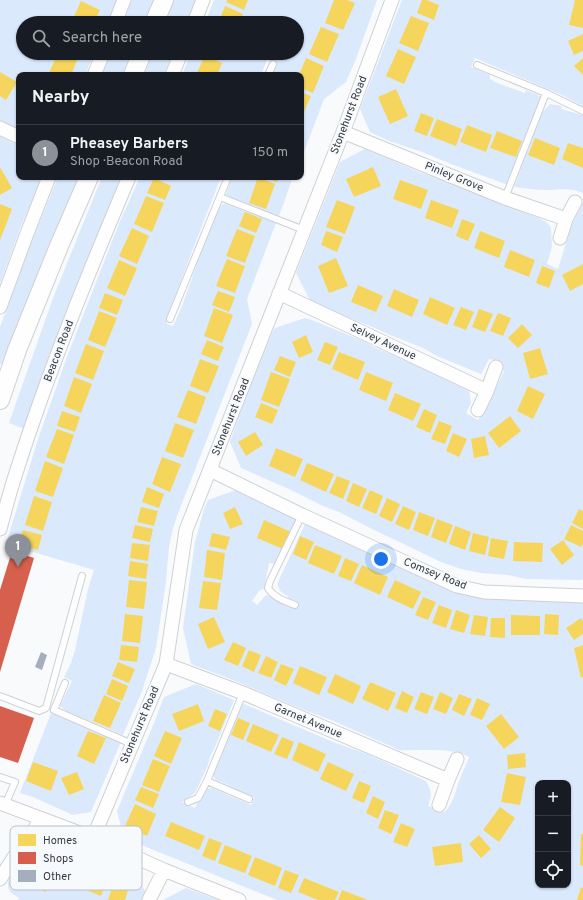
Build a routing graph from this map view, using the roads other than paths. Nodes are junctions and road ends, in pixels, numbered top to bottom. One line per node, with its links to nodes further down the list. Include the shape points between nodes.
1 (124, 0): 5 (street)
2 (164, 0): 6 (main road)
3 (203, 0): 7 (street)
4 (392, 0): 20 (street, Stonehurst Road)
5 (118, 16)
6 (157, 16)
7 (197, 16)
8 (100, 60): 13 (street)
9 (139, 60): 14 (main road)
10 (178, 60): 15 (street)
11 (272, 64): 16 (lane)
12 (477, 65): 17 (lane)
13 (95, 72)
14 (134, 72)
15 (173, 72)
16 (269, 72)
17 (546, 93): 18 (lane); 27 (lane)
18 (583, 111)
19 (0, 128): 21 (street)
20 (343, 132): 27 (street, Pinley Grove); 30 (street, Stonehurst Road)
21 (16, 136)
22 (48, 180): 33 (street)
23 (88, 180): 37 (main road, via 17,350)
24 (128, 180): 41 (street, Beacon Road, via 49,376)
25 (227, 180): 26 (lane)
26 (220, 198): 30 (lane); 34 (lane)
27 (505, 198): 29 (street, Pinley Grove)
28 (575, 202): 29 (street)
29 (566, 219): 31 (street)
30 (304, 230): 32 (street, Stonehurst Road)
31 (560, 238)
32 (280, 293): 36 (street, Selvey Avenue); 39 (street, Stonehurst Road)
33 (0, 307)
34 (170, 319)
35 (496, 367): 36 (street)
36 (487, 391): 38 (street)
37 (0, 400)
38 (478, 410)
39 (210, 470): 40 (street, Comsey Road); 45 (street, Stonehurst Road, via 186,530)
40 (302, 515): 43 (street, Comsey Road, via 457,586 484,592); 44 (lane, via 268,588 278,598)
41 (0, 528)
42 (82, 576): 48 (lane, via 46,708 39,711)
43 (583, 596)
44 (295, 605)
45 (166, 664): 47 (street, Garnet Avenue); 49 (street, Stonehurst Road)
46 (65, 683): 49 (lane, via 54,710)
47 (243, 693): 52 (street, Garnet Avenue); 53 (lane)
48 (0, 696)
49 (132, 744): 61 (street, Stonehurst Road)
50 (457, 759): 52 (street)
51 (0, 777): 56 (lane, via 15,782)
52 (448, 780): 57 (street)
53 (206, 781): 54 (lane); 55 (lane, via 198,798)
54 (249, 799)
55 (188, 802)
56 (2, 804): 58 (street)
57 (439, 805)
58 (42, 819): 59 (street); 60 (street)
59 (37, 826)
60 (61, 826)
61 (98, 826)
62 (142, 860): 64 (street)
63 (10, 863): 65 (street)
64 (164, 870): 66 (street); 67 (street)
65 (0, 879)
66 (149, 900)
67 (239, 900)

